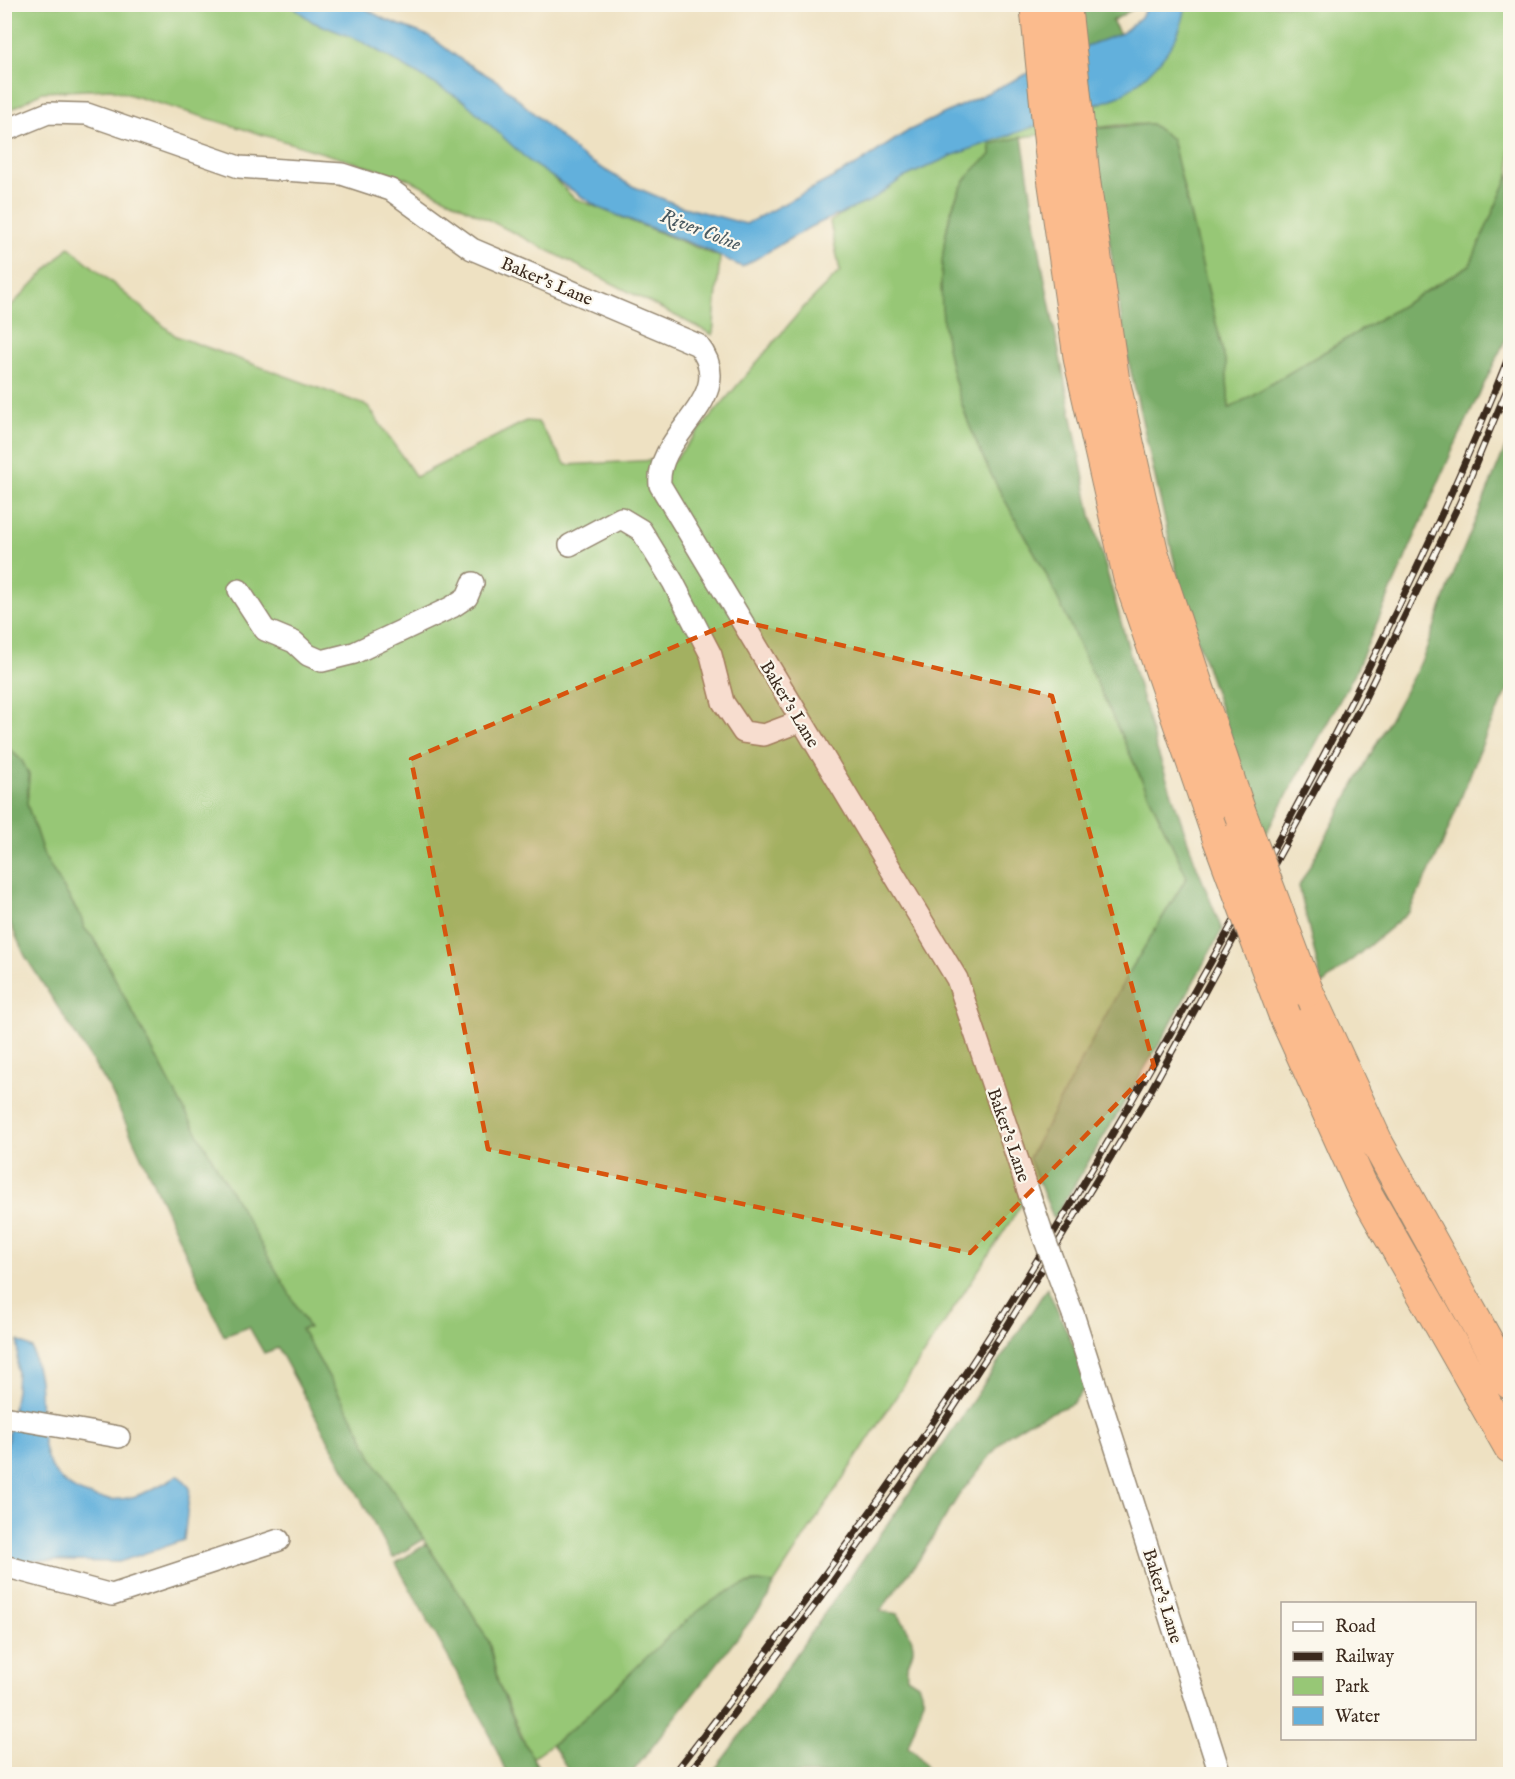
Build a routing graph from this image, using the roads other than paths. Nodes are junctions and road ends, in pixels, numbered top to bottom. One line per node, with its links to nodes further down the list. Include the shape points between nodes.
1 (1050, 8): 3 (highway)
2 (4, 131): 7 (street, Baker's Lane, via 48,113 87,114 239,167 342,174 391,190 472,249 698,345 707,357 709,389 663,460 660,485)
3 (1069, 180): 8 (highway, bridge, via 1152,552 1239,810 1307,991 1378,1145); 11 (highway, bridge, via 1080,360 1130,576 1219,839 1285,1016 1361,1185)
4 (570, 545): 7 (street, via 621,518 641,530 711,655 723,702 743,732 764,735)
5 (473, 583): 6 (street, via 467,597 432,617 354,653 322,661 294,642 265,630)
6 (239, 590)
7 (801, 721): 14 (street, Baker's Lane, bridge, via 957,979 1073,1314)
8 (1510, 1383)
9 (4, 1417): 10 (street)
10 (119, 1437)
11 (1510, 1447)
12 (279, 1540): 13 (street, via 112,1595)
13 (4, 1566)
14 (1220, 1774)

